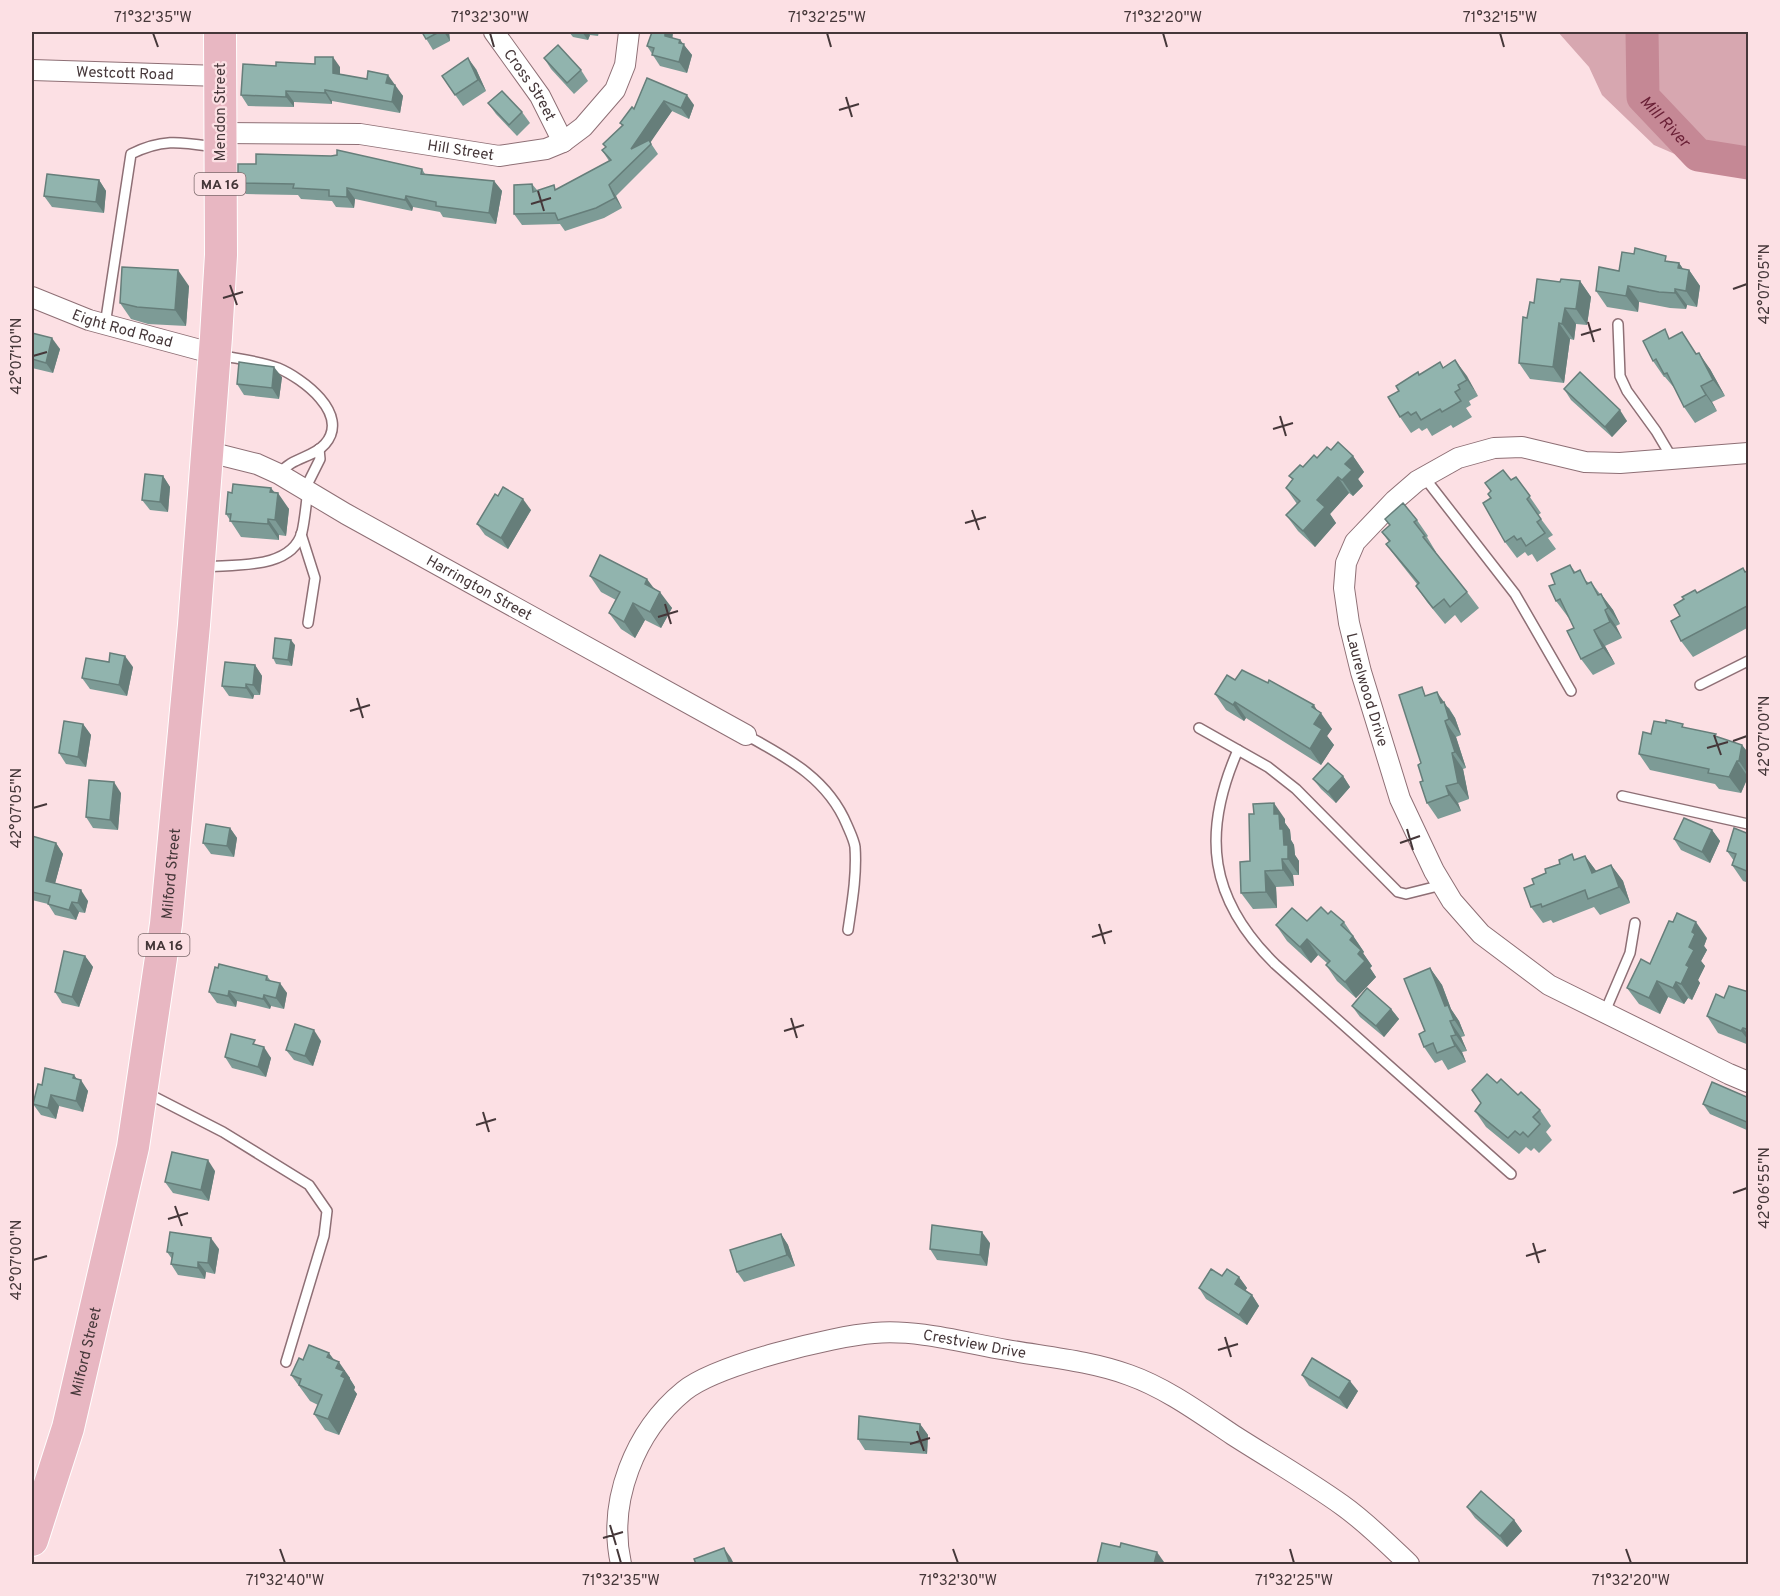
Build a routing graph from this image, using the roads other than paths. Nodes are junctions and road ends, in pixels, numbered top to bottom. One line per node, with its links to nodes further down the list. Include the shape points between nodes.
1 (220, 32): 5 (main road, Mendon Street / MA 16)
2 (494, 32): 7 (street, Cross Street, via 540,96)
3 (629, 32): 7 (street, Hill Street, via 625,65 615,90 599,112)
4 (32, 70): 5 (street, Westcott Road)
5 (220, 76): 6 (main road, Mendon Street / MA 16)
6 (220, 141): 7 (street, Hill Street, via 360,134 499,156 546,149); 9 (lane, via 152,144 131,154); 11 (main road, Mendon Street / MA 16, via 221,255)
7 (563, 142)
8 (32, 297): 9 (street, Eight Rod Road)
9 (105, 324): 11 (street, Eight Rod Road)
10 (1618, 324): 15 (lane, via 1620,376)
11 (215, 345): 12 (lane, via 292,375 317,396 327,408 332,425 326,443); 13 (main road, Milford Street / MA 16)
12 (319, 449): 16 (lane, via 287,463); 18 (lane, via 320,459)
13 (209, 452): 16 (street, Harrington Street); 20 (main road, Milford Street / MA 16)
14 (1749, 453): 15 (street, Laurelwood Drive)
15 (1672, 458): 17 (street, Laurelwood Drive, via 1585,462 1522,447 1494,448 1458,458)
16 (279, 474): 18 (street, Harrington Street)
17 (1424, 477): 24 (lane, via 1515,594); 30 (street, Laurelwood Drive, via 1395,500 1355,542 1346,563 1344,588 1361,672 1400,799)
18 (306, 490): 19 (lane); 26 (street, Harrington Street)
19 (302, 534): 20 (lane, via 286,554 262,562); 21 (lane, via 315,578)
20 (199, 567): 35 (main road, Milford Street / MA 16, via 175,843)
21 (308, 623)
22 (1749, 661): 23 (lane)
23 (1700, 685)
24 (1571, 691)
25 (1199, 728): 27 (lane)
26 (746, 735): 32 (lane, via 815,777 841,811 855,845)
27 (1238, 750): 30 (lane, via 1296,789 1398,892 1406,894); 36 (lane, via 1224,781 1217,830 1224,893 1237,919 1275,964)
28 (1622, 795): 29 (lane)
29 (1749, 824)
30 (1442, 885): 33 (street, Laurelwood Drive, via 1481,934 1514,961)
31 (1635, 923): 33 (lane, via 1630,953)
32 (848, 930)
33 (1604, 1014): 34 (street, Laurelwood Drive)
34 (1749, 1082)
35 (143, 1090): 37 (lane, via 223,1132 309,1185 327,1211 324,1236); 38 (main road, Milford Street / MA 16, via 68,1428)
36 (1511, 1174)
37 (286, 1362)
38 (32, 1540)
39 (621, 1564): 40 (street, Crestview Drive, via 619,1507 632,1461 663,1411 686,1389 759,1358 876,1332 975,1344 1130,1375 1201,1414 1344,1506)
40 (1409, 1564)

